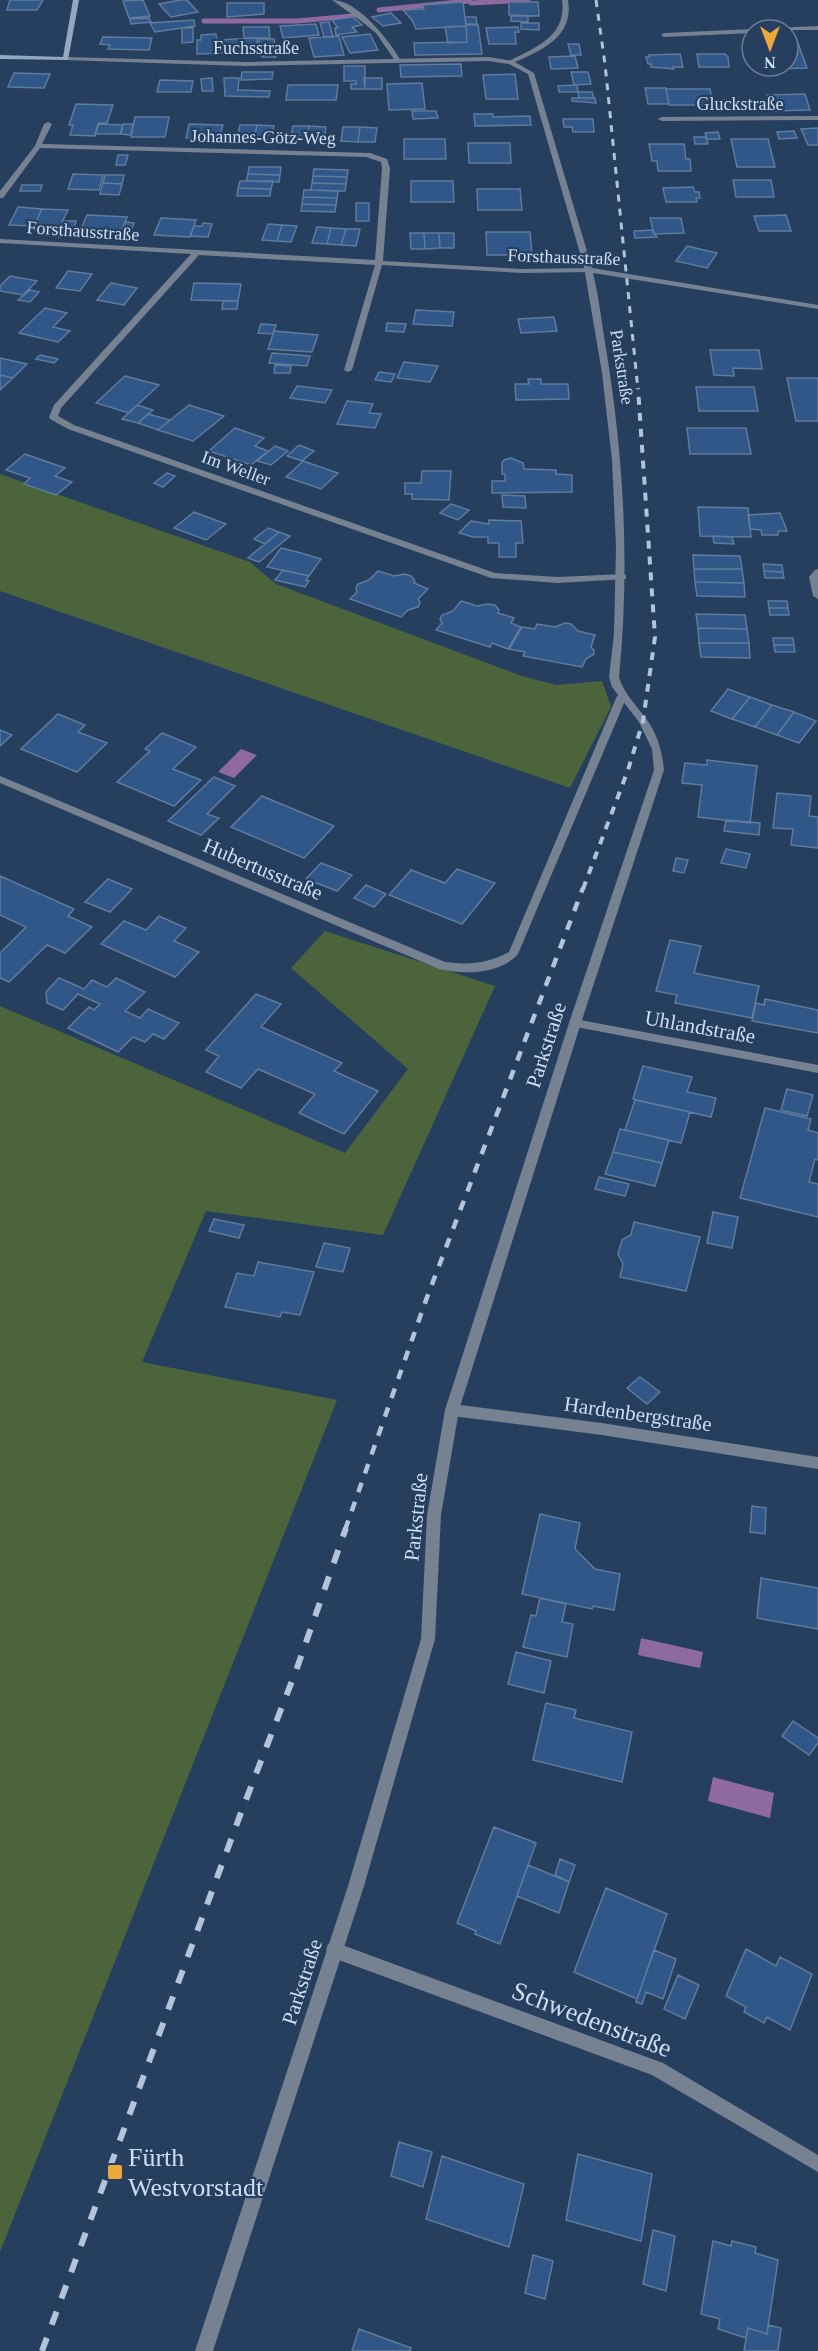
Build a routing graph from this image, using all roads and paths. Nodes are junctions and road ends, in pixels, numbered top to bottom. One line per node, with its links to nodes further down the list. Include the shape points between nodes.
1 (76, 0): 7 (main road)
2 (335, 0): 8 (street, via 369,21)
3 (565, 0): 9 (street, via 566,19 556,37)
4 (818, 28): 5 (street)
5 (663, 35)
6 (0, 57): 7 (main road, Fuchsstraße)
7 (66, 58): 8 (street, Fuchsstraße, via 245,64)
8 (399, 61): 9 (street, Fuchsstraße)
9 (511, 62): 18 (street, Parkstraße, via 531,73)
10 (818, 118): 11 (street, Gluckstraße)
11 (662, 119)
12 (48, 124): 13 (street)
13 (38, 147): 14 (street); 17 (street, Johannes-Götz-Weg, via 367,155 384,161 386,168)
14 (0, 196)
15 (0, 241): 16 (street, Forsthausstraße)
16 (196, 253): 17 (street, Forsthausstraße); 22 (street, Im Weller, via 57,407 53,417 71,427 494,576 566,582)
17 (379, 263): 18 (street, Forsthausstraße, via 523,271); 20 (street)
18 (591, 270): 19 (street, Forsthausstraße); 22 (street, Parkstraße, via 610,398)
19 (818, 307)
20 (348, 370)
21 (818, 572): 23 (street, via 814,577)
22 (623, 577): 24 (street, Parkstraße, via 614,677)
23 (818, 596)
24 (622, 696): 25 (street, Hubertusstraße, via 513,954 495,965 478,968 443,966); 26 (street, Parkstraße, via 643,721 657,749 659,770)
25 (0, 778)
26 (575, 1023): 27 (street, Uhlandstraße); 28 (street, Parkstraße)
27 (818, 1068)
28 (452, 1410): 29 (street, Hardenbergstraße); 30 (street, Parkstraße, via 434,1515 428,1639)
29 (818, 1463)
30 (334, 1950): 31 (street, Schwedenstraße, via 657,2068); 32 (street, Parkstraße)
31 (818, 2164)
32 (204, 2351)

